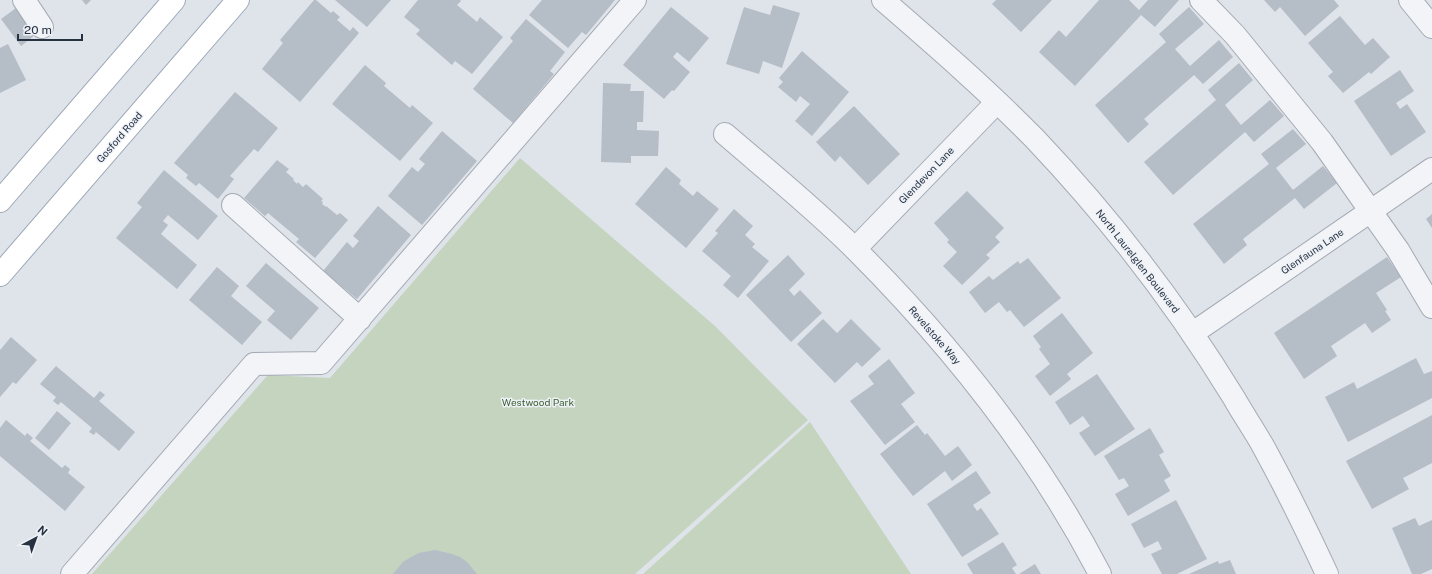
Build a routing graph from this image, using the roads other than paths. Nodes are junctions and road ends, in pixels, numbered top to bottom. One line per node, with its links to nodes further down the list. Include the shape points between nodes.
1 (24, 0): 8 (street)
2 (174, 0): 13 (main road)
3 (238, 0): 17 (main road, Gosford Road)
4 (635, 0): 19 (street)
5 (883, 0): 10 (street, North Laurelglen Boulevard)
6 (1200, 0): 15 (street, via 1235,35 1322,142)
7 (1410, 0): 9 (street)
8 (42, 27)
9 (1432, 27)
10 (997, 102): 16 (street, Glendevon Lane); 20 (street, North Laurelglen Boulevard, via 1087,197 1145,267)
11 (725, 134): 16 (street, Revelstoke Way)
12 (1432, 169): 15 (street, Glenfauna Lane)
13 (0, 201)
14 (233, 205): 19 (street)
15 (1370, 211): 18 (street, via 1398,250); 20 (street, Glenfauna Lane)
16 (855, 249): 22 (street, Revelstoke Way, via 918,314 1004,420 1054,495)
17 (0, 275)
18 (1432, 308)
19 (360, 319): 21 (street, via 321,363 254,364)
20 (1192, 333): 23 (street, North Laurelglen Boulevard, via 1262,444)
21 (72, 574)
22 (1100, 574)
23 (1327, 574)

